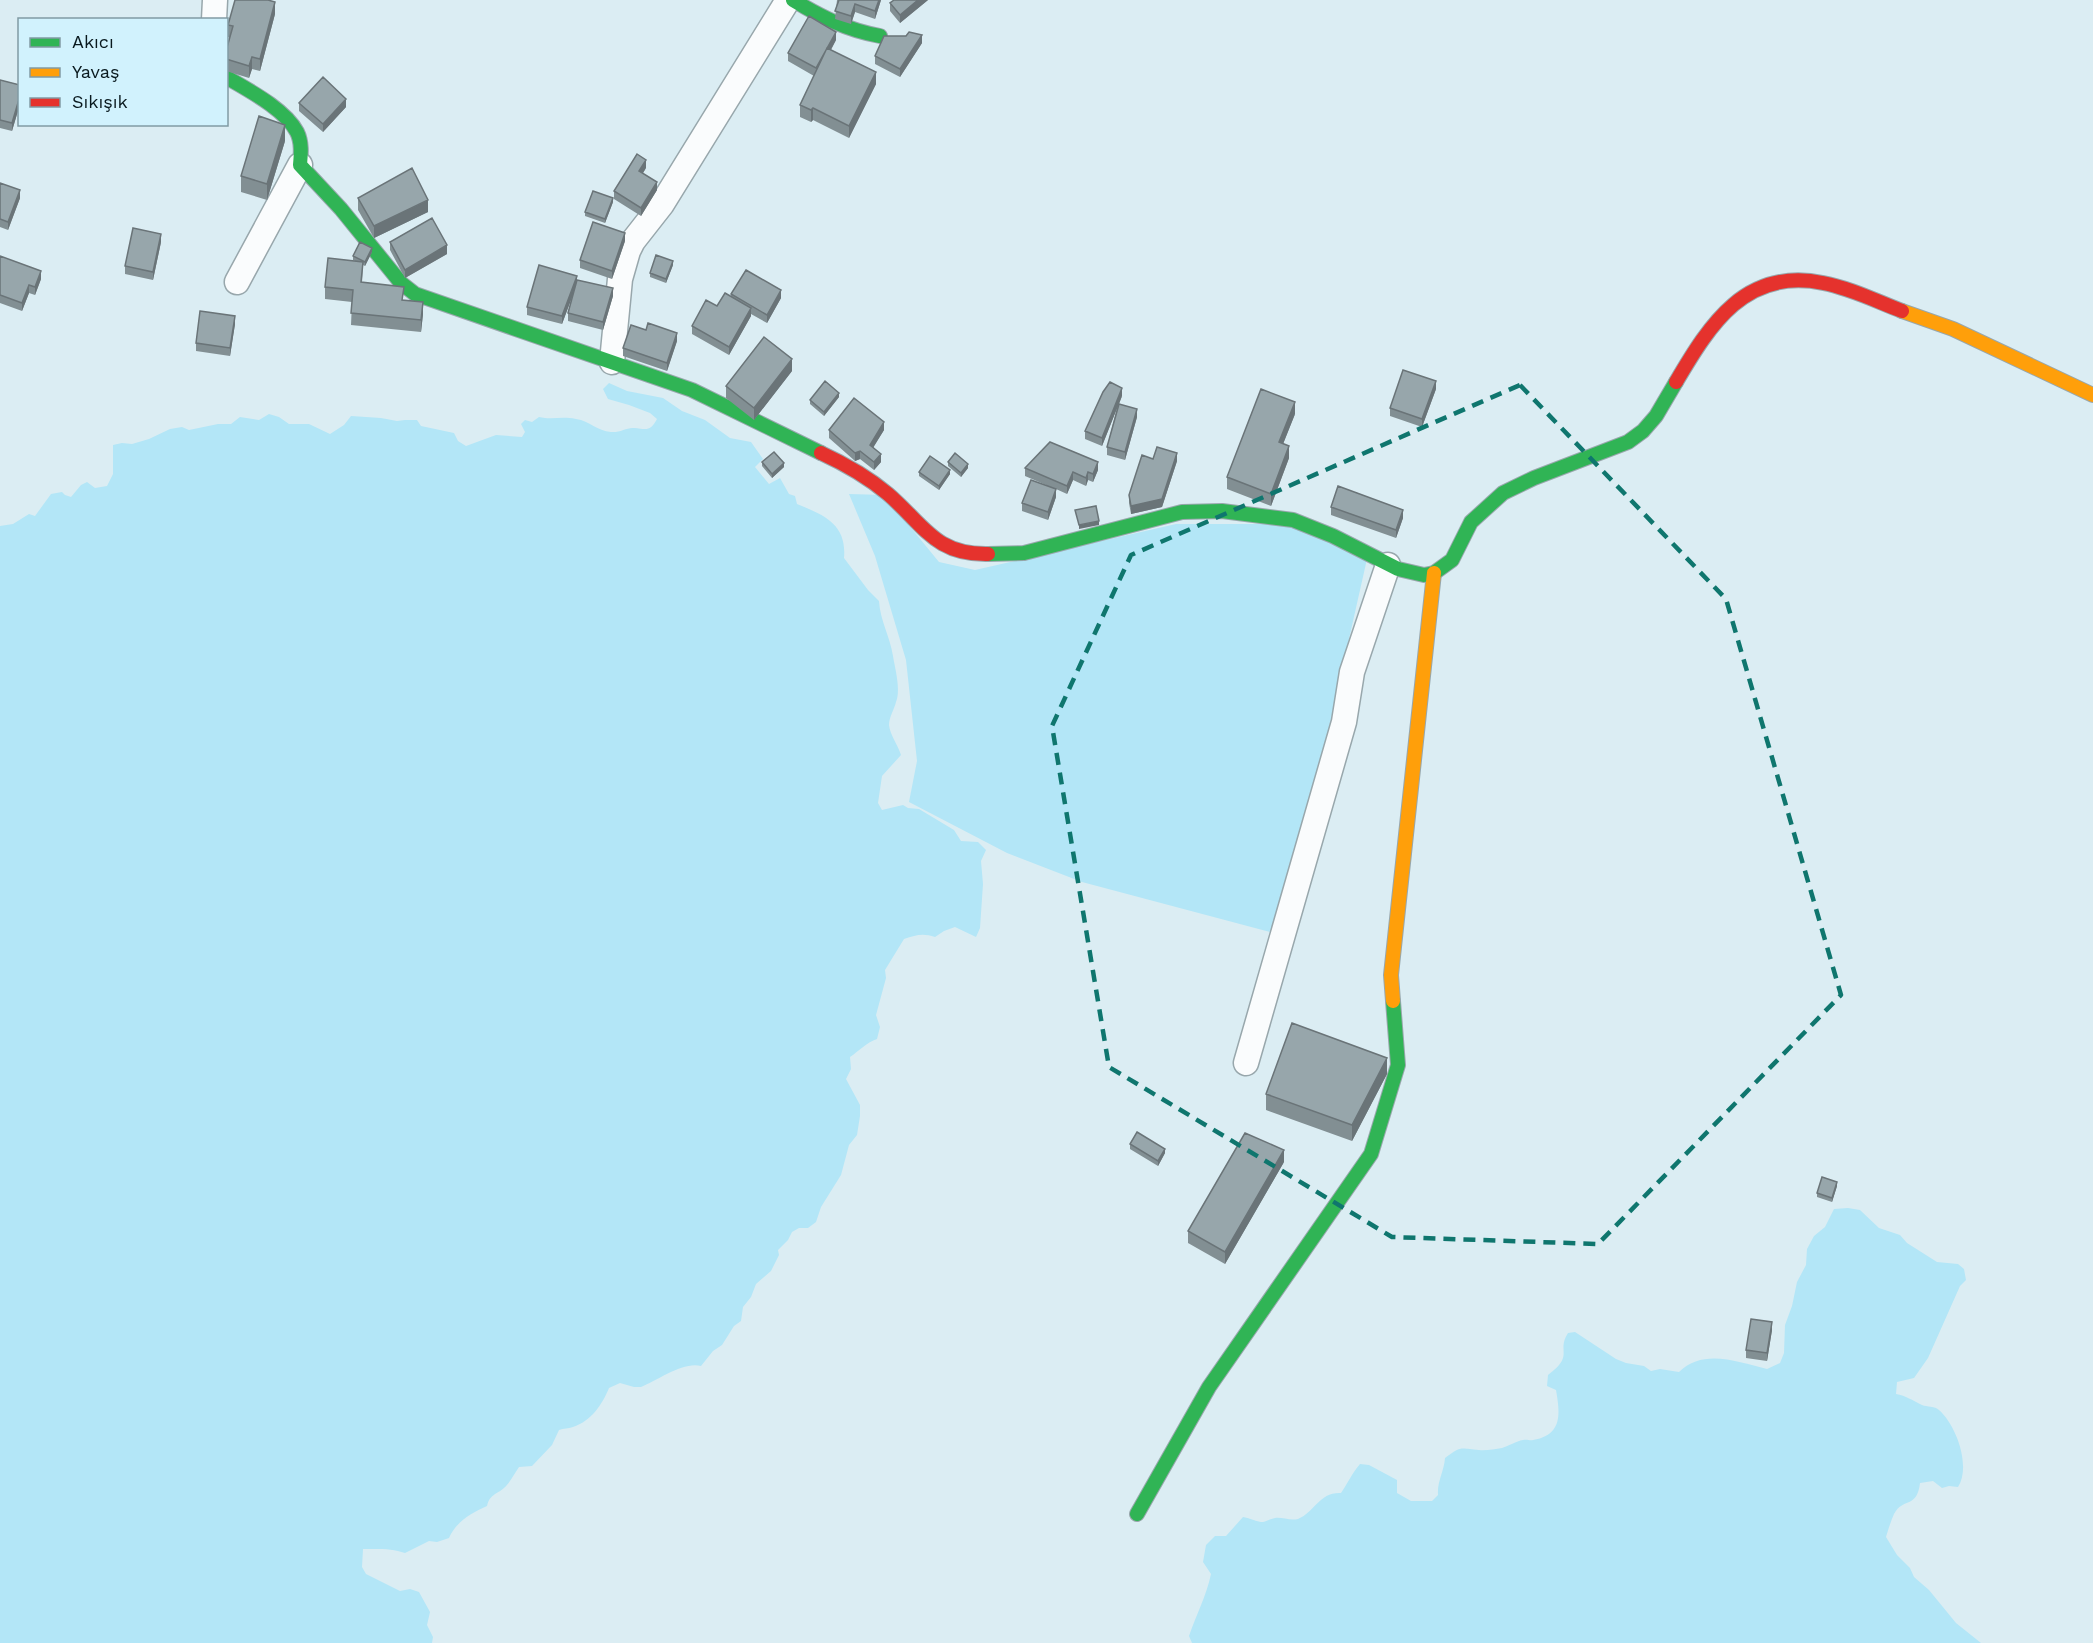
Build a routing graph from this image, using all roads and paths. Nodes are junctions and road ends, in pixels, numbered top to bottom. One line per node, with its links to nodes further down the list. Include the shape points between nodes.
1 (215, 0): 4 (street)
2 (788, 0): 9 (street, via 662,204 628,251 620,279)
3 (793, 0): 5 (street, via 830,23)
4 (214, 18)
5 (880, 36)
6 (228, 78): 7 (street, via 292,124 300,141)
7 (300, 165): 8 (street); 9 (street, via 401,283 415,294)
8 (237, 282)
9 (612, 362): 11 (street, via 692,390 830,457 888,494 935,540 957,551 1024,552 1182,512 1222,512 1293,520)
10 (2093, 395): 12 (street, via 1942,325 1824,283 1778,281 1737,300 1719,318 1643,431 1629,442 1503,494 1472,522 1452,560)
11 (1388, 565): 12 (street, via 1412,574); 13 (street, via 1352,672 1344,722)
12 (1434, 573): 14 (street, via 1391,975 1398,1065 1371,1154 1209,1387)
13 (1246, 1064)
14 (1137, 1514)

